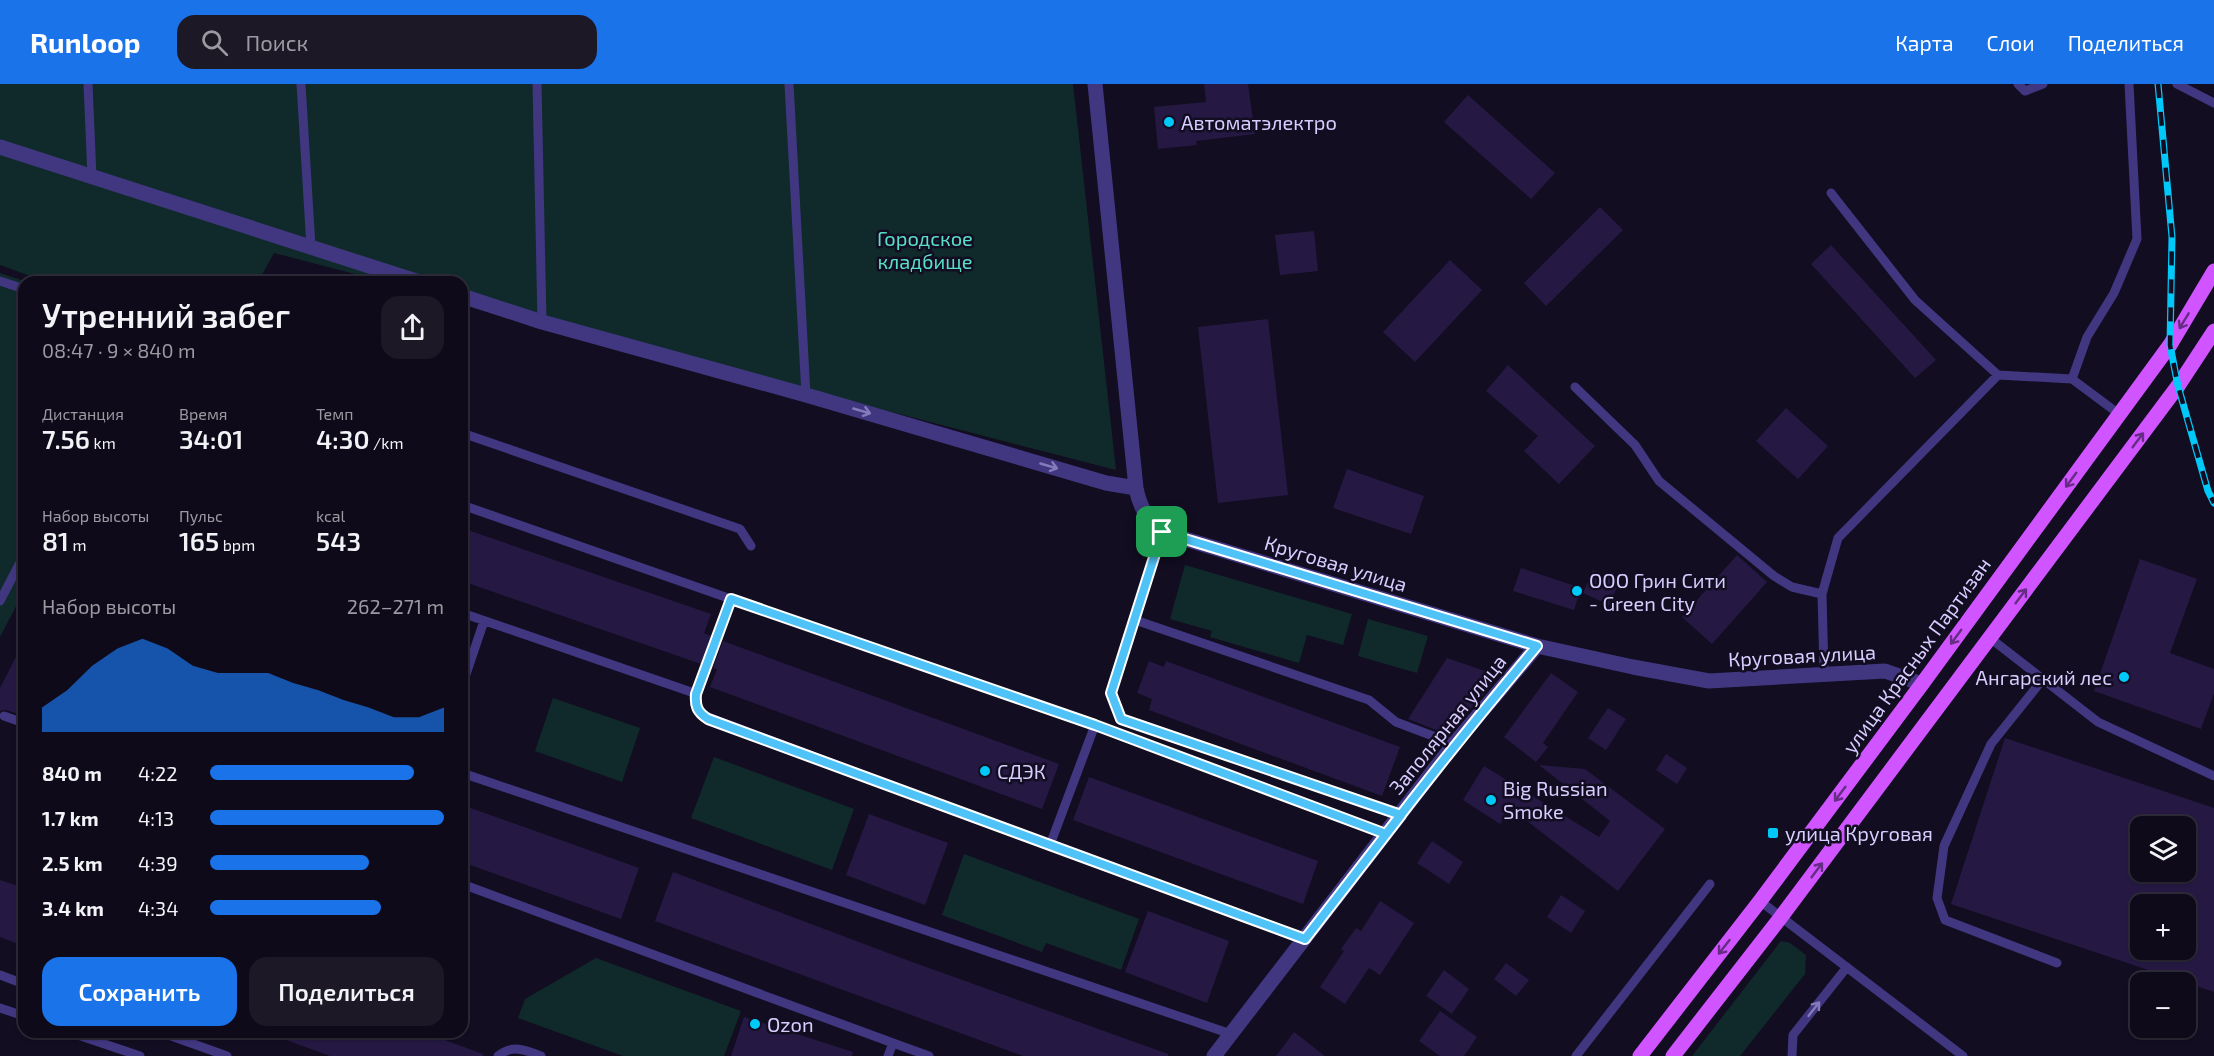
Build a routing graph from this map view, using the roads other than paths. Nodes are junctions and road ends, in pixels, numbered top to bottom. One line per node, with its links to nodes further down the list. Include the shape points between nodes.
1 (88, 84): 12 (lane)
2 (301, 84): 14 (lane)
3 (537, 84): 20 (lane)
4 (789, 84): 25 (lane)
5 (1095, 84): 28 (street)
6 (2018, 84): 7 (lane, via 2025,91)
7 (2043, 84)
8 (2129, 84): 23 (lane, via 2137,239 2114,293 2087,337)
9 (2177, 84): 10 (lane)
10 (2214, 103)
11 (0, 147): 12 (street)
12 (92, 177): 14 (street)
13 (1831, 193): 22 (lane, via 1915,300)
14 (311, 247): 16 (street)
15 (2214, 271): 26 (main road, улица Красных Партизан, one-way to 26, via 2170,345)
16 (400, 276)
17 (0, 281): 18 (lane)
18 (18, 287)
19 (468, 298): 20 (street)
20 (542, 322): 25 (street)
21 (2214, 331): 39 (main road, one-way to 21, via 2178,386)
22 (1998, 375): 23 (lane); 33 (lane, via 1838,538)
23 (2072, 379): 26 (lane)
24 (1575, 387): 33 (lane, via 1635,445 1659,481 1774,576 1792,587)
25 (806, 395): 28 (street, one-way to 28, via 1106,483)
26 (2119, 414): 44 (main road, улица Красных Партизан, one-way to 44)
27 (468, 434): 31 (lane, via 740,529)
28 (1136, 488): 30 (street, via 1148,520)
29 (468, 507): 34 (lane)
30 (1162, 532): 37 (lane); 40 (street, Круговая улица)
31 (751, 546)
32 (18, 566): 35 (lane)
33 (1822, 594): 42 (lane)
34 (731, 599): 45 (lane); 49 (lane)
35 (0, 601)
36 (468, 615): 38 (lane)
37 (1136, 620): 50 (lane, via 1369,700 1396,722); 53 (lane, via 1111,693 1121,719)
38 (484, 621): 41 (lane); 45 (lane)
39 (1990, 638): 43 (lane); 46 (main road)
40 (1537, 646): 42 (street, Круговая улица, via 1709,681); 50 (street, Заполярная улица)
41 (468, 668)
42 (1824, 673): 44 (street, Круговая улица, via 1885,671)
43 (2043, 680): 52 (lane, via 2098,722); 61 (lane, via 1991,744 1944,846 1937,898 1945,920)
44 (1922, 684): 46 (main road, Круговая улица); 58 (main road, улица Красных Партизан, one-way to 58)
45 (696, 694): 55 (lane, via 695,705 708,719)
46 (1943, 701): 59 (main road, one-way to 46)
47 (4, 716): 48 (lane)
48 (18, 721)
49 (1095, 725): 54 (lane); 55 (lane)
50 (1454, 744): 53 (street, Заполярная улица)
51 (468, 775): 67 (lane)
52 (2214, 776)
53 (1401, 815): 54 (street, Заполярная улица)
54 (1386, 834): 60 (street, Заполярная улица)
55 (1050, 845): 60 (lane)
56 (1710, 884): 78 (lane)
57 (468, 886): 70 (lane)
58 (1760, 901): 59 (lane); 79 (main road, улица Красных Партизан, one-way to 79)
59 (1781, 917): 62 (lane); 80 (main road)
60 (1305, 939): 67 (street, Заполярная улица)
61 (2057, 963)
62 (1847, 968): 81 (lane, one-way to 62, via 1793,1035); 82 (lane)
63 (0, 975): 64 (lane)
64 (18, 982)
65 (0, 1008): 66 (lane)
66 (18, 1014)
67 (1231, 1034): 77 (street, Заполярная улица)
68 (87, 1038): 71 (lane)
69 (177, 1038): 72 (lane)
70 (893, 1043): 75 (lane); 76 (lane)
71 (140, 1056)
72 (227, 1056)
73 (498, 1056): 74 (lane, via 520,1048)
74 (541, 1056)
75 (888, 1056)
76 (929, 1056)
77 (1214, 1056)
78 (1576, 1056)
79 (1640, 1056)
80 (1673, 1056)
81 (1792, 1056)
82 (1963, 1056)

